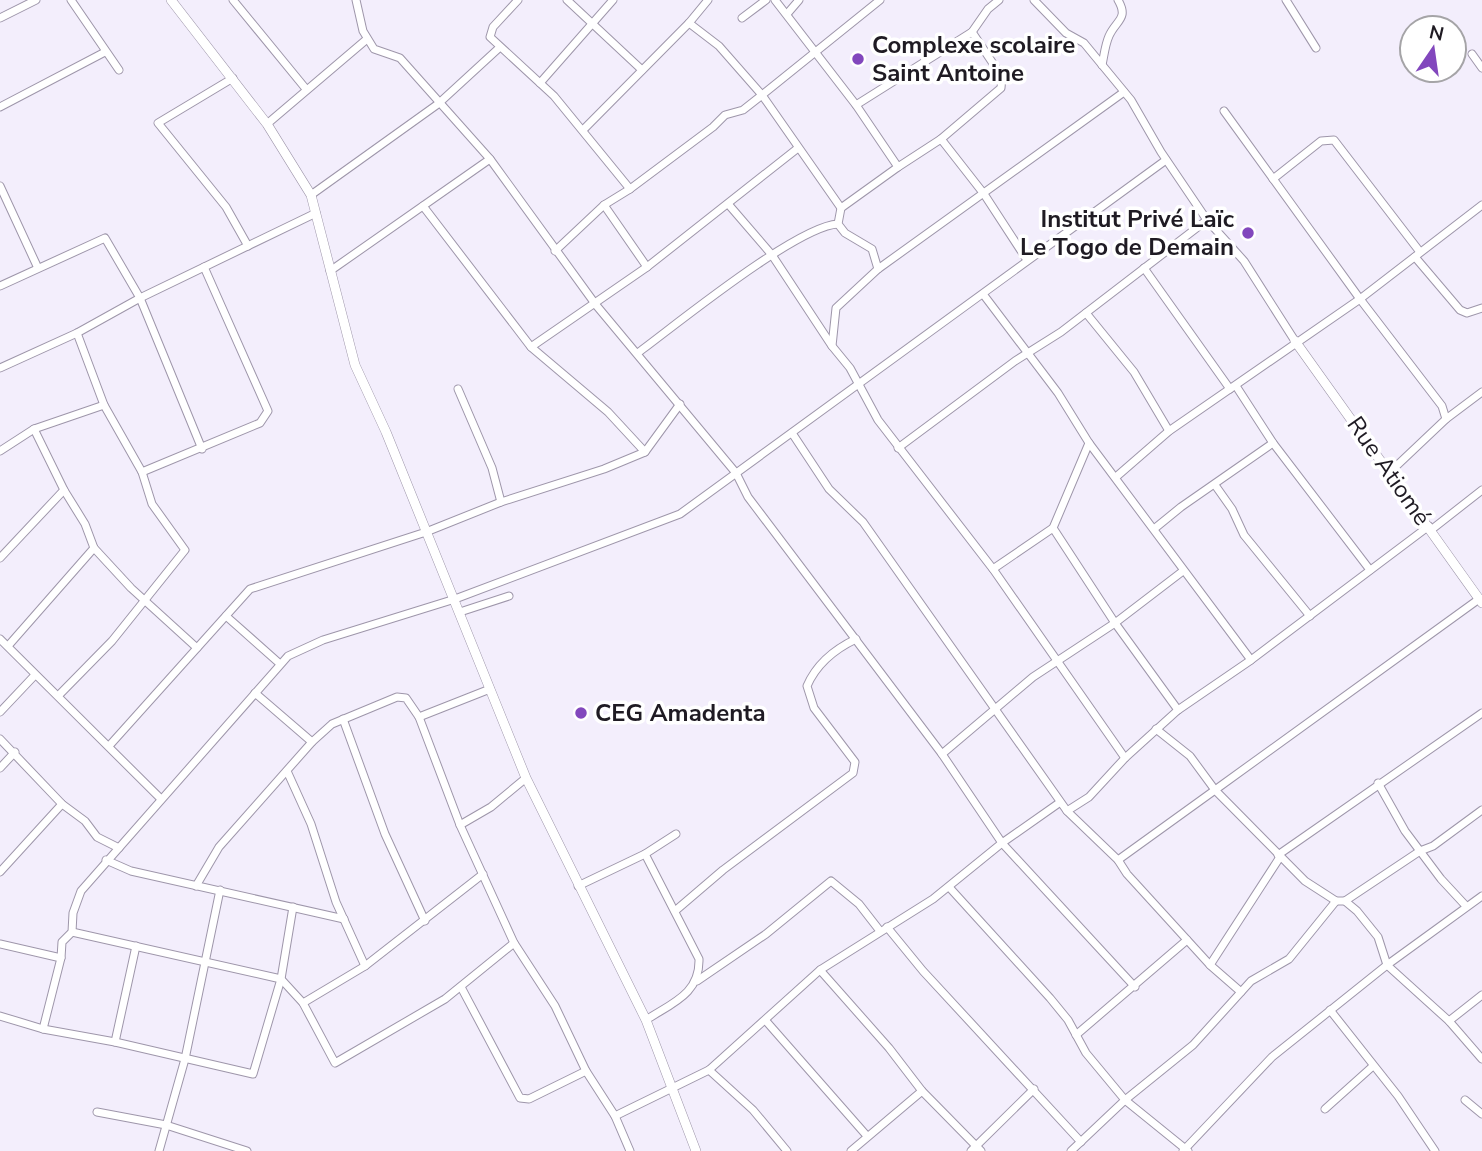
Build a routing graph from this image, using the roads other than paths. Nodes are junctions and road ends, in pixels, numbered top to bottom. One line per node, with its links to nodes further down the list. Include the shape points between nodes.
1 (36, 0): 19 (street)
2 (71, 0): 27 (street)
3 (171, 0): 34 (street)
4 (356, 0): 24 (street)
5 (518, 0): 25 (street, via 493,27 491,37)
6 (567, 0): 22 (street)
7 (613, 0): 22 (street)
8 (708, 0): 21 (street)
9 (766, 0): 20 (street)
10 (775, 0): 18 (street)
11 (799, 0): 18 (street)
12 (880, 0): 28 (street)
13 (999, 0): 23 (street)
14 (1034, 0): 30 (street, via 1066,33 1084,43)
15 (1118, 0): 30 (street, via 1123,20 1107,38)
16 (1286, 0): 26 (street)
17 (237, 1): 36 (street)
18 (787, 14): 28 (street)
19 (0, 18)
20 (743, 19)
21 (690, 23): 33 (street); 38 (street, via 719,47)
22 (590, 24): 33 (street); 35 (street)
23 (972, 32): 40 (street); 45 (street, via 1002,77 1001,88)
24 (367, 39): 36 (street); 39 (street, via 374,49 400,58)
25 (499, 48): 35 (street); 39 (street)
26 (1316, 48)
27 (104, 52): 32 (street); 41 (street)
28 (815, 54): 38 (street); 40 (street)
29 (1472, 54): 31 (street)
30 (1101, 65): 37 (street)
31 (1482, 68)
32 (119, 70)
33 (642, 70): 44 (street)
34 (233, 78): 43 (street); 63 (street, via 158,123 226,207)
35 (540, 83): 44 (street)
36 (306, 89): 43 (street)
37 (1124, 92): 48 (street); 53 (street)
38 (762, 95): 46 (street); 52 (street, via 743,110 724,115)
39 (438, 103): 47 (street); 54 (street)
40 (856, 105): 49 (street)
41 (0, 107)
42 (1224, 111): 50 (street)
43 (267, 124): 54 (street)
44 (583, 130): 52 (street)
45 (941, 139): 49 (street); 53 (street)
46 (798, 148): 56 (street); 59 (street)
47 (490, 159): 58 (street); 64 (street)
48 (1166, 160): 61 (street); 67 (street)
49 (898, 167): 59 (street)
50 (1273, 179): 65 (street, via 1321,141 1334,140); 77 (street)
51 (0, 186): 68 (street)
52 (630, 189): 55 (street)
53 (984, 194): 67 (street); 72 (street)
54 (312, 195): 60 (street)
55 (604, 205): 64 (street); 70 (street)
56 (729, 205): 66 (street); 70 (street)
57 (1482, 205): 65 (street)
58 (423, 206): 73 (street); 85 (street)
59 (841, 208): 62 (street)
60 (316, 214): 63 (street); 73 (street)
61 (1207, 219): 71 (street); 83 (street, via 1244,261)
62 (838, 224): 66 (street, via 820,227); 72 (street, via 872,249)
63 (248, 246): 69 (street)
64 (555, 251): 78 (street)
65 (1418, 254): 77 (street); 79 (street, via 1460,310)
66 (772, 255): 84 (street); 86 (street)
67 (1027, 260): 75 (street)
68 (37, 266): 74 (street); 76 (street, via 106,238)
69 (204, 267): 76 (street); 102 (street, via 268,411 260,423)
70 (647, 267): 78 (street)
71 (1144, 268): 80 (street); 90 (street)
72 (878, 269): 84 (street, via 836,308)
73 (330, 271): 116 (street, via 355,365)
74 (0, 286)
75 (983, 294): 87 (street); 89 (street)
76 (140, 298): 82 (street); 102 (street)
77 (1360, 299): 83 (street); 95 (street, via 1442,406)
78 (596, 304): 85 (street); 86 (street)
79 (1480, 310): 81 (street)
80 (1086, 313): 87 (street); 97 (street, via 1134,372)
81 (1482, 321)
82 (77, 333): 88 (street); 94 (street)
83 (1296, 341): 90 (street); 106 (street, Rue Atiomé)
84 (832, 346): 89 (street)
85 (530, 347): 104 (street, via 608,412)
86 (639, 352): 93 (street)
87 (1029, 354): 99 (street); 101 (street)
88 (0, 368)
89 (859, 385): 98 (street); 101 (street)
90 (1233, 387): 97 (street); 100 (street)
91 (458, 389): 112 (street, via 492,468)
92 (1482, 392): 95 (street)
93 (680, 404): 104 (street); 107 (street)
94 (104, 405): 96 (street); 105 (street)
95 (1447, 419): 106 (street)
96 (34, 429): 103 (street); 110 (street)
97 (1169, 431): 108 (street)
98 (792, 433): 107 (street); 141 (street, via 829,489 863,522)
99 (1089, 443): 108 (street); 113 (street)
100 (1273, 443): 109 (street); 120 (street)
101 (898, 448): 119 (street)
102 (202, 449): 105 (street)
103 (0, 451)
104 (645, 452): 112 (street)
105 (142, 472): 124 (street, via 152,503 185,550)
106 (1390, 472): 114 (street, Rue Atiomé)
107 (736, 473): 123 (street, via 680,513); 131 (street, via 748,497)
108 (1116, 477): 115 (street)
109 (1215, 485): 115 (street); 128 (street, via 1244,535)
110 (64, 490): 117 (street); 118 (street)
111 (1482, 490): 114 (street)
112 (501, 502): 116 (street)
113 (1053, 528): 119 (street); 129 (street)
114 (1430, 528): 120 (street); 125 (street, Rue Atiomé)
115 (1154, 529): 121 (street)
116 (426, 532): 123 (street); 127 (street, via 250,589)
117 (94, 548): 124 (street); 132 (street)
118 (0, 558)
119 (993, 569): 136 (street)
120 (1370, 569): 128 (street)
121 (1183, 571): 129 (street); 134 (street)
122 (509, 596): 126 (street)
123 (455, 599): 126 (street); 135 (street, via 323,640)
124 (145, 600): 133 (street); 140 (street)
125 (1481, 601): 158 (street)
126 (460, 612): 138 (street)
127 (226, 615): 133 (street); 135 (street)
128 (1310, 615): 134 (street)
129 (1115, 623): 136 (street); 142 (street)
130 (0, 639): 132 (street)
131 (856, 639): 152 (street); 184 (street, via 827,659 807,686 814,708 855,762 853,773)
132 (8, 646): 137 (street)
133 (197, 648): 150 (street)
134 (1251, 660): 142 (street)
135 (279, 663): 139 (street)
136 (1056, 663): 141 (street); 153 (street)
137 (35, 675): 140 (street); 143 (street)
138 (490, 689): 145 (street); 156 (street)
139 (255, 693): 149 (street); 159 (street)
140 (59, 695): 150 (street)
141 (996, 709): 152 (street); 160 (street)
142 (1178, 710): 147 (street)
143 (0, 712)
144 (1482, 713): 157 (street)
145 (419, 717): 146 (street, via 407,698 397,697); 164 (street)
146 (343, 719): 149 (street); 186 (street, via 385,834)
147 (1156, 729): 153 (street); 158 (street, via 1190,756)
148 (0, 739): 151 (street)
149 (312, 742): 155 (street)
150 (109, 746): 159 (street)
151 (15, 752): 154 (street); 161 (street)
152 (942, 754): 166 (street)
153 (1125, 758): 163 (street, via 1089,797)
154 (0, 768)
155 (288, 771): 175 (street, via 219,847); 185 (street)
156 (526, 778): 164 (street); 176 (street)
157 (1378, 783): 168 (street); 170 (street)
158 (1215, 790): 170 (street); 172 (street)
159 (160, 798): 167 (street)
160 (1059, 803): 163 (street); 166 (street)
161 (61, 804): 167 (street, via 85,821 97,837); 173 (street)
162 (1482, 810): 168 (street, via 1433,846)
163 (1067, 811): 172 (street)
164 (460, 825): 174 (street)
165 (676, 834): 169 (street)
166 (1002, 843): 177 (street); 203 (street)
167 (119, 848): 171 (street)
168 (1420, 850): 181 (street); 182 (street)
169 (645, 854): 176 (street); 184 (street)
170 (1279, 856): 180 (street, via 1305,881); 196 (street)
171 (106, 860): 175 (street, via 131,871); 188 (street, via 81,891)
172 (1118, 860): 190 (street)
173 (0, 872)
174 (483, 874): 186 (street); 191 (street)
175 (195, 886): 178 (street)
176 (579, 886): 209 (street)
177 (949, 887): 187 (street); 213 (street, via 1050,998)
178 (220, 890): 183 (street); 195 (street)
179 (1482, 896): 182 (street)
180 (1336, 901): 181 (street); 204 (street, via 1289,959)
181 (1345, 901): 197 (street, via 1374,931)
182 (1466, 906): 197 (street)
183 (292, 907): 185 (street); 200 (street)
184 (675, 911): 201 (street, via 699,959)
185 (344, 919): 198 (street)
186 (425, 921): 198 (street)
187 (887, 927): 189 (street); 221 (street)
188 (72, 932): 193 (street); 194 (street, via 62,942)
189 (880, 932): 199 (street); 201 (street, via 859,904 831,881 766,934)
190 (1187, 940): 196 (street); 203 (street)
191 (514, 943): 202 (street); 219 (street, via 555,1006)
192 (0, 944): 194 (street)
193 (136, 946): 195 (street); 214 (street)
194 (61, 958): 212 (street)
195 (206, 963): 200 (street); 215 (street)
196 (1210, 965): 204 (street)
197 (1387, 965): 207 (street); 211 (street)
198 (365, 966): 206 (street)
199 (820, 970): 210 (street); 222 (street)
200 (281, 979): 206 (street); 215 (street, via 253,1074)
201 (697, 981): 209 (street)
202 (461, 987): 206 (street, via 335,1063); 219 (street, via 520,1098 529,1099)
203 (1135, 987): 213 (street)
204 (1241, 992): 223 (street, via 1193,1045)
205 (1482, 995): 211 (street)
206 (303, 1003)
207 (1331, 1010): 217 (street); 233 (street, via 1272,1057)
208 (0, 1016): 212 (street)
209 (646, 1020): 220 (street)
210 (766, 1021): 218 (street); 230 (street)
211 (1449, 1021): 216 (street)
212 (43, 1029): 214 (street)
213 (1076, 1035): 223 (street)
214 (115, 1042): 215 (street)
215 (185, 1059): 229 (street)
216 (1482, 1059)
217 (1373, 1066): 225 (street); 241 (street)
218 (709, 1070): 220 (street); 238 (street, via 753,1110)
219 (586, 1071): 228 (street)
220 (673, 1087): 228 (street); 237 (street)
221 (1034, 1089): 231 (street); 232 (street)
222 (922, 1091): 230 (street); 232 (street)
223 (1125, 1100): 231 (street); 233 (street)
224 (1465, 1100): 227 (street)
225 (1325, 1109)
226 (97, 1112): 229 (street)
227 (1482, 1114)
228 (615, 1116): 236 (street)
229 (166, 1125): 234 (street); 235 (street)
230 (867, 1136): 239 (street)
231 (1081, 1142): 240 (street)
232 (976, 1149)
233 (1186, 1150)
234 (159, 1151)
235 (247, 1151)
236 (630, 1151)
237 (696, 1151)
238 (787, 1151)
239 (851, 1151)
240 (1071, 1151)
241 (1435, 1151)

